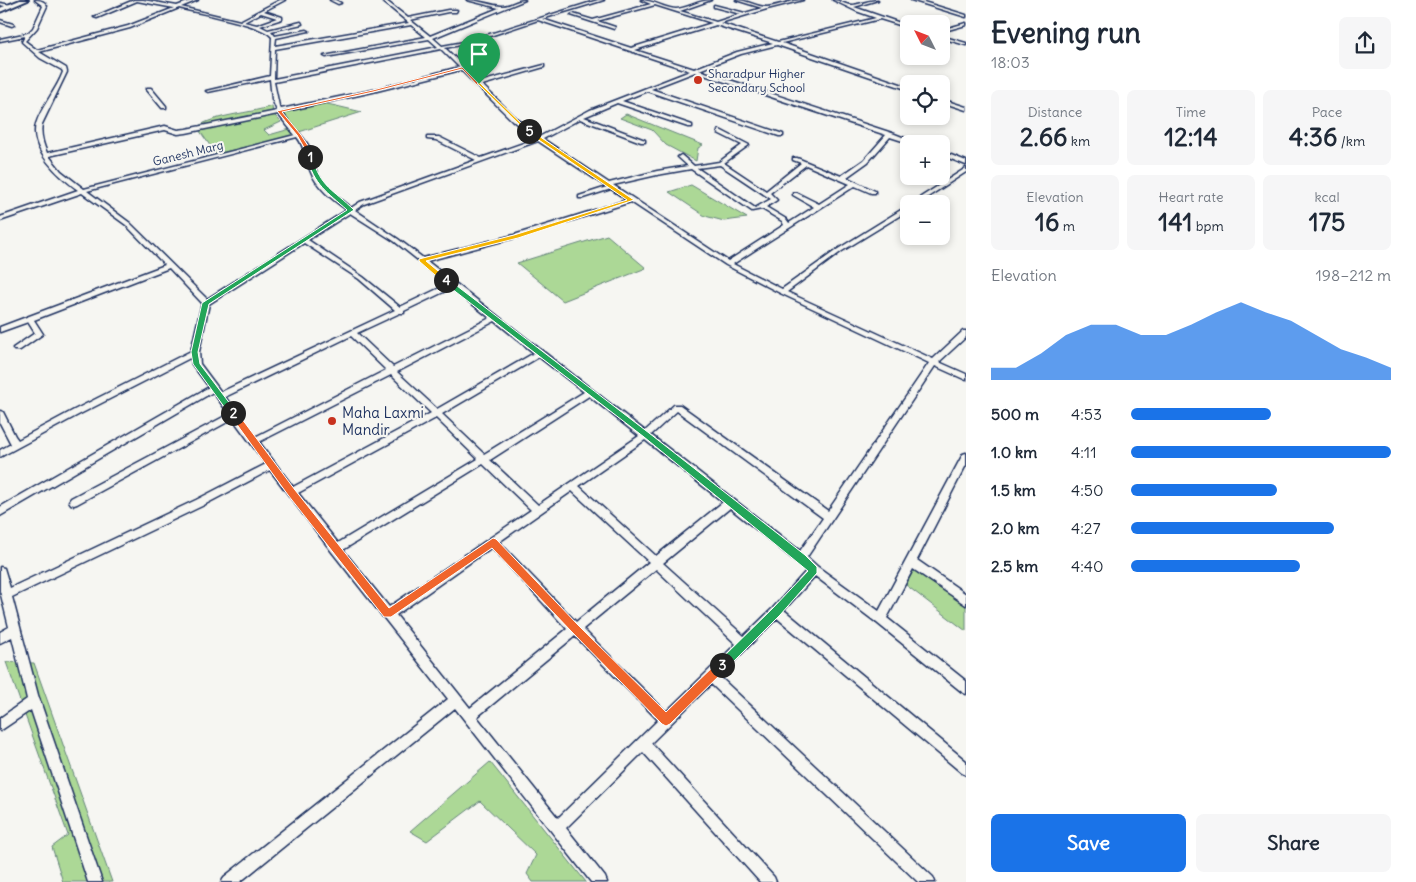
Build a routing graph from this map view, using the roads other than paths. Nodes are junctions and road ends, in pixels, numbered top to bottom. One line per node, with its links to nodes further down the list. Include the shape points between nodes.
1 (25, 0): 24 (main road)
2 (36, 0): 56 (street, via 45,6)
3 (139, 0): 20 (street); 37 (street)
4 (162, 0): 20 (street)
5 (196, 0): 26 (street)
6 (283, 0): 33 (street)
7 (332, 0): 23 (street)
8 (383, 0): 40 (street)
9 (469, 0): 28 (street)
10 (523, 0): 28 (street)
11 (602, 0): 39 (street)
12 (643, 0): 21 (street)
13 (664, 0): 21 (street)
14 (709, 0): 32 (street)
15 (738, 0): 29 (street)
16 (801, 0): 29 (street)
17 (835, 0): 27 (street)
18 (876, 0): 27 (street)
19 (913, 0): 36 (street)
20 (154, 3): 26 (street)
21 (653, 3): 32 (street); 42 (street)
22 (0, 4): 24 (street)
23 (339, 4)
24 (10, 6): 30 (main road)
25 (715, 6): 34 (street)
26 (178, 7): 43 (street); 67 (street, via 129,27)
27 (850, 7): 38 (street)
28 (503, 8): 59 (street)
29 (766, 8): 34 (street)
30 (0, 10)
31 (456, 11): 40 (street)
32 (675, 11): 46 (street)
33 (262, 12): 43 (street); 50 (street, via 281,18)
34 (744, 14): 46 (street)
35 (573, 15): 42 (street)
36 (966, 16)
37 (96, 17)
38 (879, 18): 47 (street); 62 (street)
39 (538, 19): 65 (street, via 485,38); 66 (street)
40 (406, 20): 45 (street)
41 (0, 21): 49 (street)
42 (594, 21): 51 (street)
43 (241, 22): 50 (street)
44 (300, 22): 53 (street)
45 (411, 24): 59 (street); 64 (street)
46 (715, 24): 62 (street); 66 (street)
47 (900, 24)
48 (966, 24): 52 (street)
49 (12, 25)
50 (257, 26): 53 (street)
51 (614, 28)
52 (950, 28)
53 (268, 30): 58 (street)
54 (307, 31): 58 (street)
55 (13, 34): 57 (street)
56 (30, 34): 60 (street); 67 (street, via 23,41)
57 (0, 36)
58 (274, 37): 64 (street)
59 (430, 38): 65 (street); 68 (street)
60 (0, 40)
61 (950, 40): 63 (street)
62 (776, 43): 71 (street); 74 (street)
63 (966, 44)
64 (273, 48): 72 (street)
65 (442, 48): 70 (street); 72 (street)
66 (629, 50): 71 (street)
67 (36, 52): 95 (street, via 65,72 38,127 38,141)
68 (326, 56)
69 (542, 66): 73 (street)
70 (462, 68): 73 (street); 82 (street)
71 (692, 70): 76 (street); 88 (street)
72 (272, 79): 77 (street); 82 (street)
73 (479, 84): 93 (street)
74 (900, 86)
75 (148, 89): 80 (street)
76 (646, 89): 78 (street); 90 (street)
77 (208, 91)
78 (617, 101): 83 (street); 85 (street)
79 (950, 103): 81 (street)
80 (164, 107)
81 (966, 109)
82 (279, 112): 89 (street); 95 (street, via 186,131 166,128)
83 (579, 118): 93 (street); 94 (street)
84 (690, 118): 85 (street)
85 (682, 123): 86 (street)
86 (690, 126)
87 (720, 132): 100 (street, via 746,145)
88 (890, 134): 92 (street); 105 (street, via 866,161 844,176)
89 (299, 135): 108 (street, Ganesh Marg); 117 (street, via 308,149 314,174)
90 (781, 135)
91 (429, 138): 99 (street, via 436,138)
92 (900, 138)
93 (539, 139): 99 (street); 107 (street)
94 (643, 141)
95 (45, 155): 108 (street)
96 (680, 157): 103 (street)
97 (950, 157): 102 (street)
98 (795, 158): 101 (street)
99 (480, 160): 117 (street, via 362,203)
100 (721, 163): 103 (street); 110 (street)
101 (804, 163): 105 (street); 110 (street)
102 (966, 163)
103 (692, 167): 107 (street); 116 (street, via 754,210)
104 (966, 170): 112 (street)
105 (845, 179): 106 (street)
106 (854, 184): 109 (street); 115 (street)
107 (610, 186): 113 (street); 114 (street)
108 (82, 190): 119 (street, Ganesh Marg); 124 (street, via 127,222)
109 (873, 192)
110 (767, 193): 116 (street, via 774,200)
111 (795, 194): 115 (street)
112 (928, 195)
113 (581, 197)
114 (632, 200): 122 (street, via 516,236); 123 (street)
115 (818, 206): 120 (street)
116 (762, 207): 120 (street)
117 (351, 210): 121 (street); 122 (street)
118 (900, 213): 126 (street)
119 (0, 219)
120 (788, 226): 123 (street)
121 (304, 240): 127 (street); 128 (street, via 361,278)
122 (421, 260): 125 (street)
123 (728, 264): 126 (street)
124 (169, 266): 127 (street); 129 (street)
125 (452, 285): 128 (street); 130 (street)
126 (782, 292): 137 (street)
127 (206, 303): 135 (street)
128 (401, 311): 133 (street)
129 (29, 318): 131 (street); 134 (street, via 39,334)
130 (496, 318): 136 (street); 138 (street)
131 (0, 330)
132 (966, 333): 137 (street)
133 (353, 334): 138 (street); 140 (street)
134 (16, 348)
135 (194, 352): 140 (street, via 196,364); 147 (street)
136 (540, 353): 141 (street); 143 (street)
137 (934, 362): 139 (street); 158 (street)
138 (392, 372): 143 (street); 146 (street)
139 (966, 377)
140 (217, 392): 144 (street); 157 (street)
141 (590, 392): 145 (street); 150 (street)
142 (0, 414): 147 (street)
143 (436, 414): 150 (street); 153 (street)
144 (234, 415): 146 (street); 154 (street)
145 (646, 435): 152 (street); 155 (street); 158 (street, via 677,407)
146 (254, 441): 151 (street)
147 (16, 445): 148 (street)
148 (0, 454)
149 (966, 456): 163 (street)
150 (484, 460): 156 (street); 160 (street)
151 (271, 465): 153 (street); 166 (street, via 199,503)
152 (574, 486): 156 (street); 162 (street)
153 (292, 492): 160 (street)
154 (74, 501)
155 (730, 502): 161 (street); 162 (street)
156 (538, 511): 159 (street)
157 (0, 512)
158 (829, 516): 161 (street)
159 (493, 542): 169 (street); 171 (street)
160 (336, 549): 169 (street)
161 (801, 558): 164 (street)
162 (654, 562): 171 (street); 174 (street)
163 (911, 562): 167 (street); 170 (street)
164 (814, 570): 168 (street); 170 (street)
165 (0, 571): 166 (street)
166 (6, 594): 172 (street)
167 (966, 600)
168 (777, 612): 174 (street); 183 (street)
169 (388, 614): 177 (street)
170 (881, 620): 176 (street)
171 (574, 628): 179 (street); 180 (street)
172 (15, 629): 173 (street); 178 (street)
173 (0, 638)
174 (744, 644): 175 (street)
175 (711, 676): 180 (street); 189 (street)
176 (966, 688)
177 (456, 700): 179 (street); 186 (street)
178 (34, 701): 181 (street); 185 (street)
179 (469, 716): 184 (street)
180 (666, 720): 182 (street)
181 (0, 725)
182 (643, 743): 184 (street); 188 (street)
183 (966, 769)
184 (557, 828): 187 (street)
185 (95, 882)
186 (229, 882)
187 (600, 882)
188 (769, 882)
189 (928, 882)

